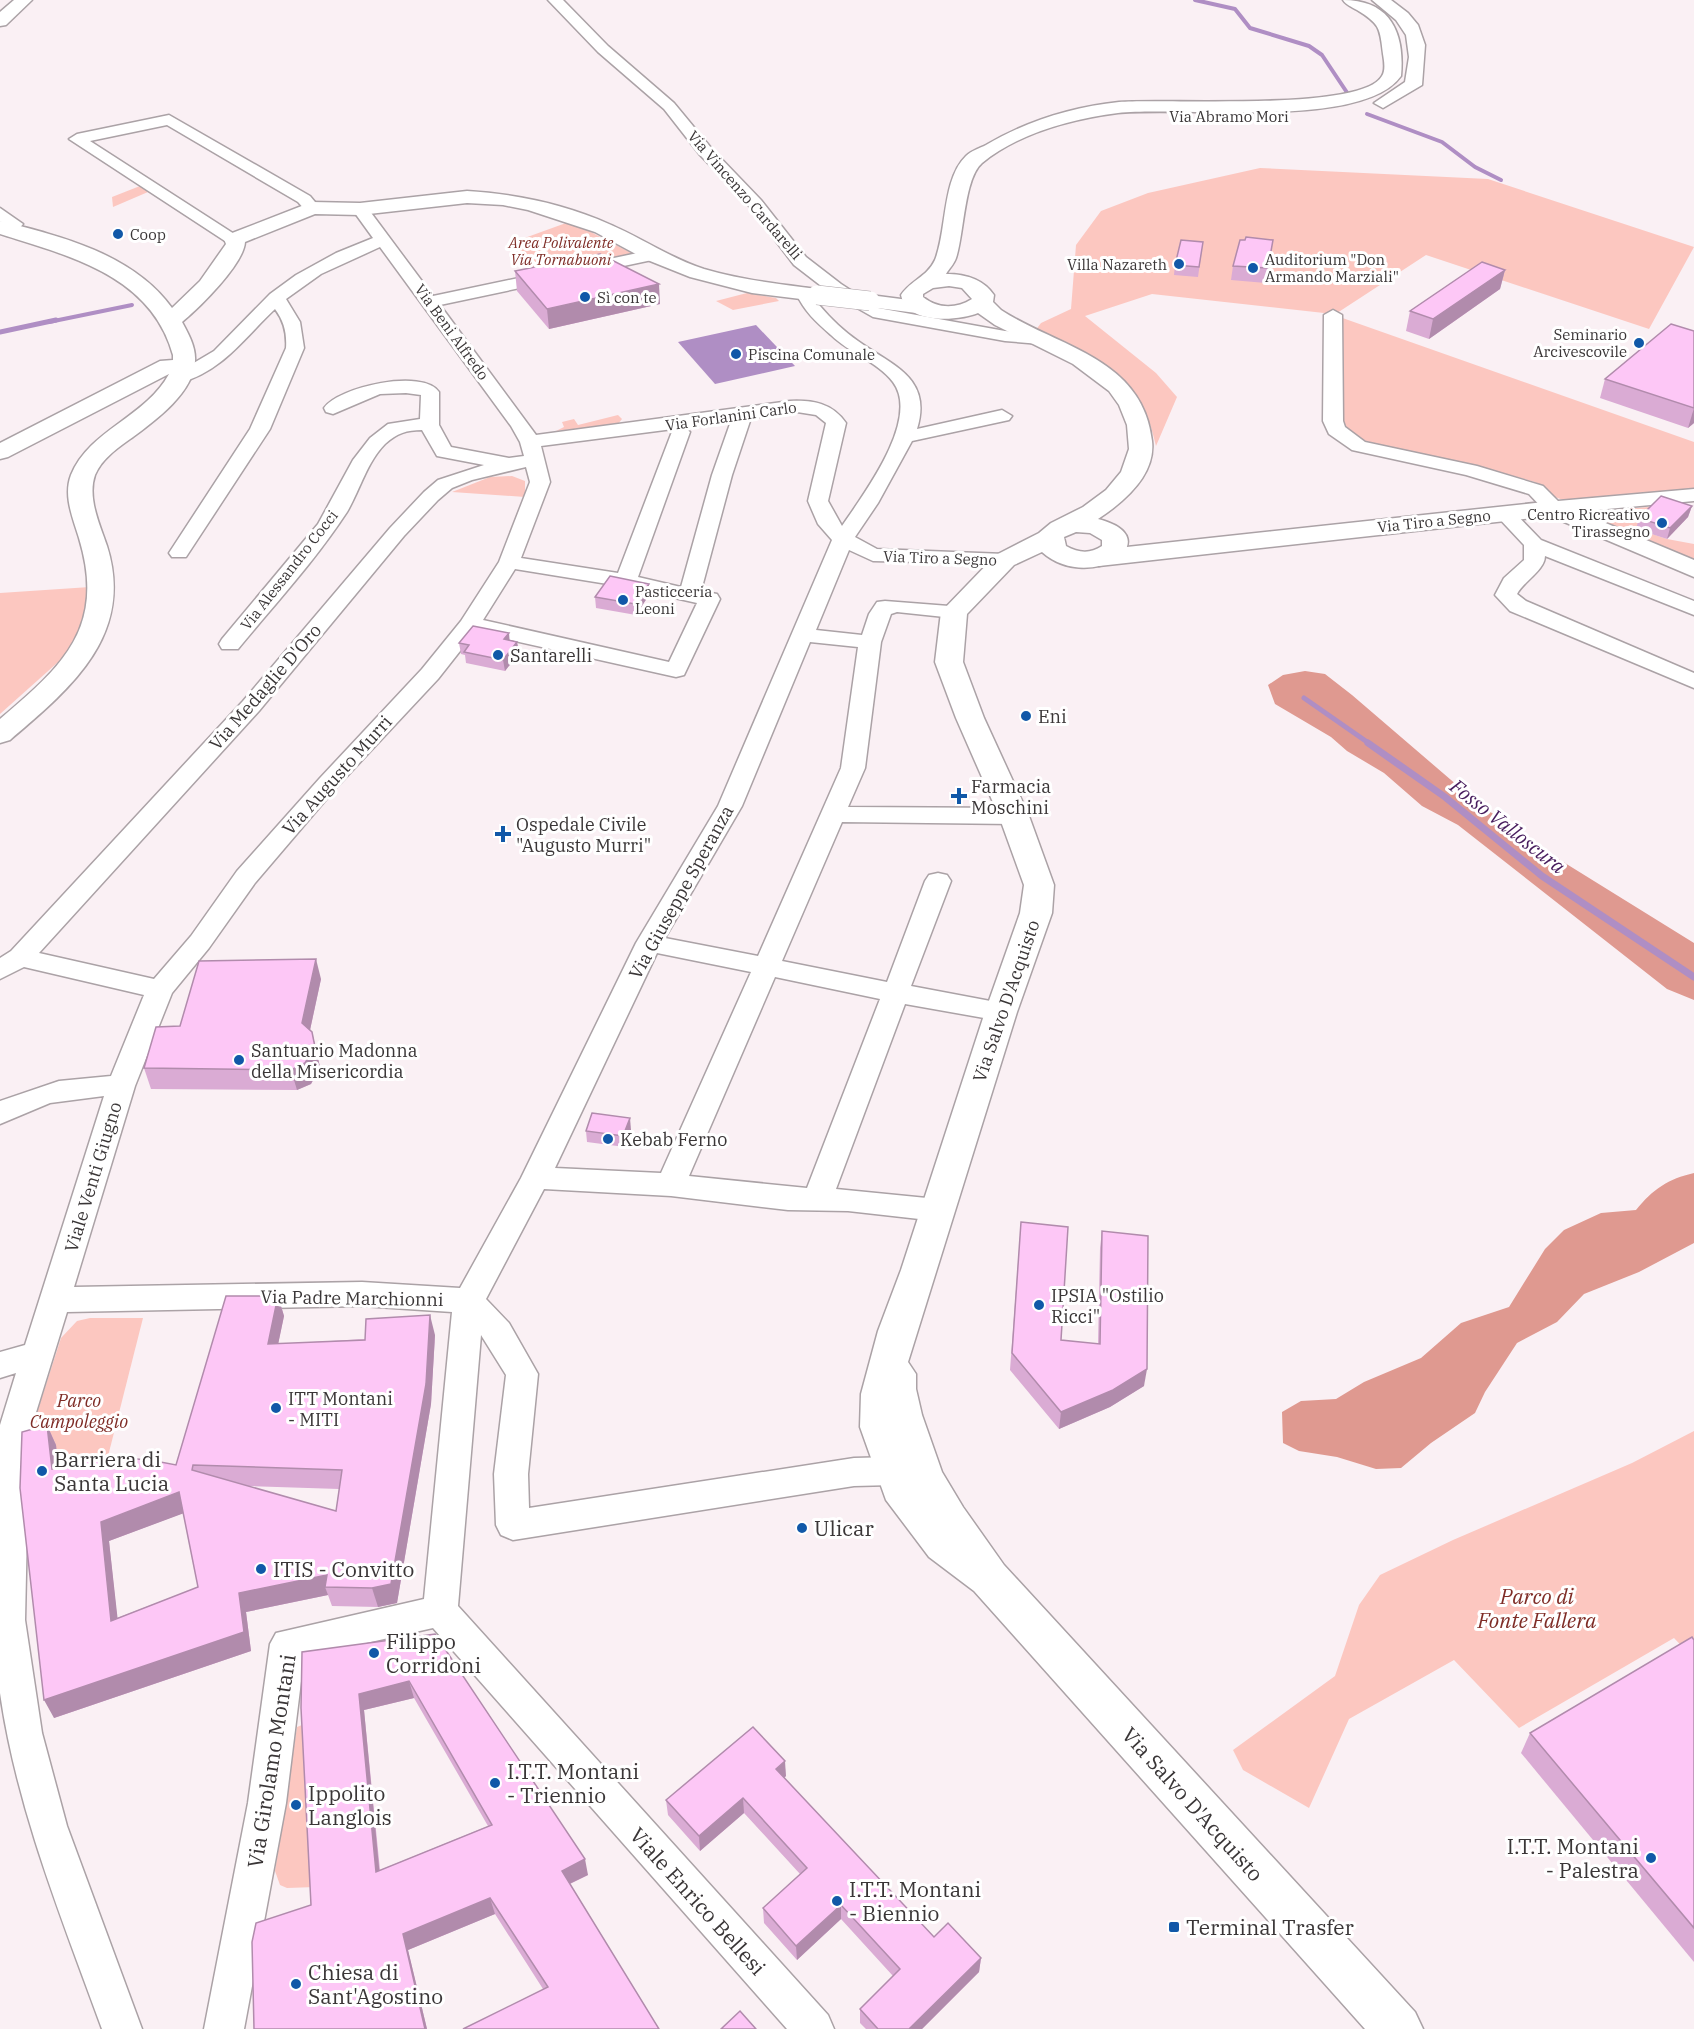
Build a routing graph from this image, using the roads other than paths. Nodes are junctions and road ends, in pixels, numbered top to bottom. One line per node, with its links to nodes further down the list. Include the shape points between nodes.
1 (24, 0): 5 (main road)
2 (555, 0): 17 (street, Via Vincenzo Cardarelli, via 603,49 669,106 755,203)
3 (1352, 0): 8 (main road, Via Abramo Mori, via 1379,16 1388,28 1392,76 1384,85 1336,102 1303,106 1150,105 1056,120 1020,133 973,159 963,177)
4 (1380, 0): 6 (main road, Via Abramo Mori, via 1409,20 1418,65 1413,85 1388,101 1320,115 1140,118 1078,130)
5 (0, 21)
6 (1032, 148)
7 (985, 178): 8 (main road)
8 (959, 201): 15 (main road, Via Abramo Mori)
9 (312, 208): 10 (main road); 13 (main road); 13 (street, via 304,199 169,120 77,139)
10 (360, 209): 12 (street, Via Beni Alfredo); 13 (main road); 14 (main road, via 426,200 503,199 602,228)
11 (2, 223): 25 (main road, via 120,271 140,285)
12 (384, 240): 19 (street, via 340,257); 20 (street, Via Beni Alfredo)
13 (237, 248): 25 (main road)
14 (652, 255): 17 (main road, via 697,273 752,287); 20 (street)
15 (945, 260): 16 (main road, via 950,274); 18 (main road, Via Abramo Mori)
16 (959, 281): 18 (main road); 21 (main road, Via Vincenzo Cardarelli, via 981,291)
17 (819, 292): 18 (main road, bridge, via 870,301); 26 (street, Via Vincenzo Cardarelli, via 879,314); 33 (street, Via Giuseppe Speranza, via 811,307 851,345 887,366 902,380 911,399)
18 (923, 294): 22 (main road, Via Vincenzo Cardarelli)
19 (276, 298): 27 (street, via 203,370); 45 (street, via 290,315 297,334 295,348 260,429)
20 (430, 302): 34 (street, Via Beni Alfredo)
21 (982, 302): 22 (main road); 24 (main road, Via Vincenzo Cardarelli)
22 (959, 312): 24 (main road, Via Vincenzo Cardarelli)
23 (1333, 315): 38 (street, via 1336,430 1359,446 1470,470 1536,490)
24 (1001, 320): 26 (main road, Via Vincenzo Cardarelli)
25 (172, 325): 27 (main road, via 166,345)
26 (1040, 339): 40 (main road, Via Vincenzo Cardarelli, via 1106,374 1136,414 1142,436 1141,459)
27 (167, 366): 35 (main road); 61 (main road, via 160,401 91,460 83,476 79,491 100,570 102,604 95,632 80,658)
28 (333, 408): 31 (street, via 364,392 416,386 430,392)
29 (743, 414): 34 (street, Via Forlanini Carlo); 41 (street, Via Forlanini Carlo, via 801,406 832,416 836,432 818,501 828,524); 53 (street, via 722,475)
30 (1002, 416): 33 (street)
31 (429, 425): 36 (street, via 444,452); 59 (street, Via Alessandro Cocci, via 406,424 387,431 370,447 337,510)
32 (680, 432): 52 (street)
33 (905, 437): 41 (street, Via Giuseppe Speranza)
34 (532, 451): 36 (street, Via Medaglie D'Oro); 48 (street, Via Augusto Murri, via 540,482)
35 (0, 453)
36 (509, 464): 66 (street, Via Medaglie D'Oro, via 445,484 431,496 397,531 251,706)
37 (1693, 505): 38 (street, via 1661,498)
38 (1553, 508): 39 (main road, Via Tiro a Segno); 51 (main road, Via Tiro a Segno)
39 (1504, 513): 43 (street); 44 (main road, Via Tiro a Segno)
40 (1108, 526): 42 (main road, Via Tiro a Segno, via 1088,525); 44 (main road, Via Tiro a Segno, via 1129,548); 47 (main road, Via Vincenzo Cardarelli, via 1116,546)
41 (843, 539): 46 (street, Via Tiro a Segno); 50 (street, Via Giuseppe Speranza)
42 (1060, 539): 47 (main road, Via Tiro a Segno, via 1081,560); 49 (main road)
43 (1534, 544): 54 (street); 60 (street, via 1535,561 1512,583 1506,595 1518,606)
44 (1162, 551): 47 (main road, Via Tiro a Segno)
45 (179, 553)
46 (873, 555): 49 (street, Via Tiro a Segno); 50 (street, via 849,560)
47 (1099, 558)
48 (509, 562): 52 (street); 56 (street, Via Augusto Murri)
49 (997, 568): 55 (main road)
50 (832, 569): 57 (street, Via Giuseppe Speranza)
51 (1694, 569)
52 (626, 581): 53 (street)
53 (699, 596): 56 (street, via 676,670)
54 (1694, 609)
55 (954, 612): 58 (street, via 885,607); 63 (main road, Via Salvo D'Acquisto, via 949,662)
56 (470, 624): 68 (street, Via Augusto Murri, via 430,674 246,877)
57 (804, 635): 58 (street); 65 (street, Via Giuseppe Speranza, via 730,806)
58 (870, 642): 62 (street, via 853,768)
59 (230, 644)
60 (1694, 681)
61 (0, 734)
62 (835, 814): 63 (street); 67 (street)
63 (1014, 816): 70 (main road, Via Salvo D'Acquisto, via 1039,885 1036,914)
64 (938, 881): 69 (street)
65 (649, 943): 67 (street); 73 (street, Via Giuseppe Speranza)
66 (10, 964): 68 (street)
67 (767, 967): 69 (street); 74 (street)
68 (160, 990): 71 (street, Via Augusto Murri)
69 (897, 993): 70 (street); 75 (street)
70 (1001, 1011): 76 (main road, Via Salvo D'Acquisto)
71 (121, 1086): 72 (street, Viale Venti Giugno, via 65,1087); 78 (street, Viale Venti Giugno)
72 (0, 1114)
73 (536, 1178): 74 (street); 79 (street, Via Giuseppe Speranza)
74 (671, 1185): 75 (street, via 788,1199)
75 (818, 1198): 76 (street)
76 (937, 1210): 77 (main road, Via Salvo D'Acquisto)
77 (920, 1270): 82 (main road, Via Salvo D'Acquisto, via 897,1331 881,1394 879,1427); 83 (main road, Via Salvo D'Acquisto, via 895,1384 922,1477 945,1519)
78 (56, 1300): 79 (street, Via Padre Marchionni, via 362,1294); 80 (street, Viale Venti Giugno)
79 (470, 1301): 82 (street, via 498,1332 522,1374 511,1474 513,1525 854,1472); 84 (street)
80 (37, 1355): 81 (street); 85 (street, Viale Venti Giugno, via 13,1435)
81 (0, 1365)
82 (893, 1471): 83 (main road, Via Salvo D'Acquisto, via 910,1503 944,1544)
83 (989, 1578): 89 (main road, Via Salvo D'Acquisto)
84 (440, 1611): 87 (street, Via Girolamo Montani, via 288,1644 267,1803); 88 (street, Viale Enrico Bellesi)
85 (3, 1621): 86 (street, Viale Venti Giugno, via 24,1732 48,1826)
86 (122, 2029)
87 (224, 2029)
88 (814, 2029)
89 (1398, 2029)

